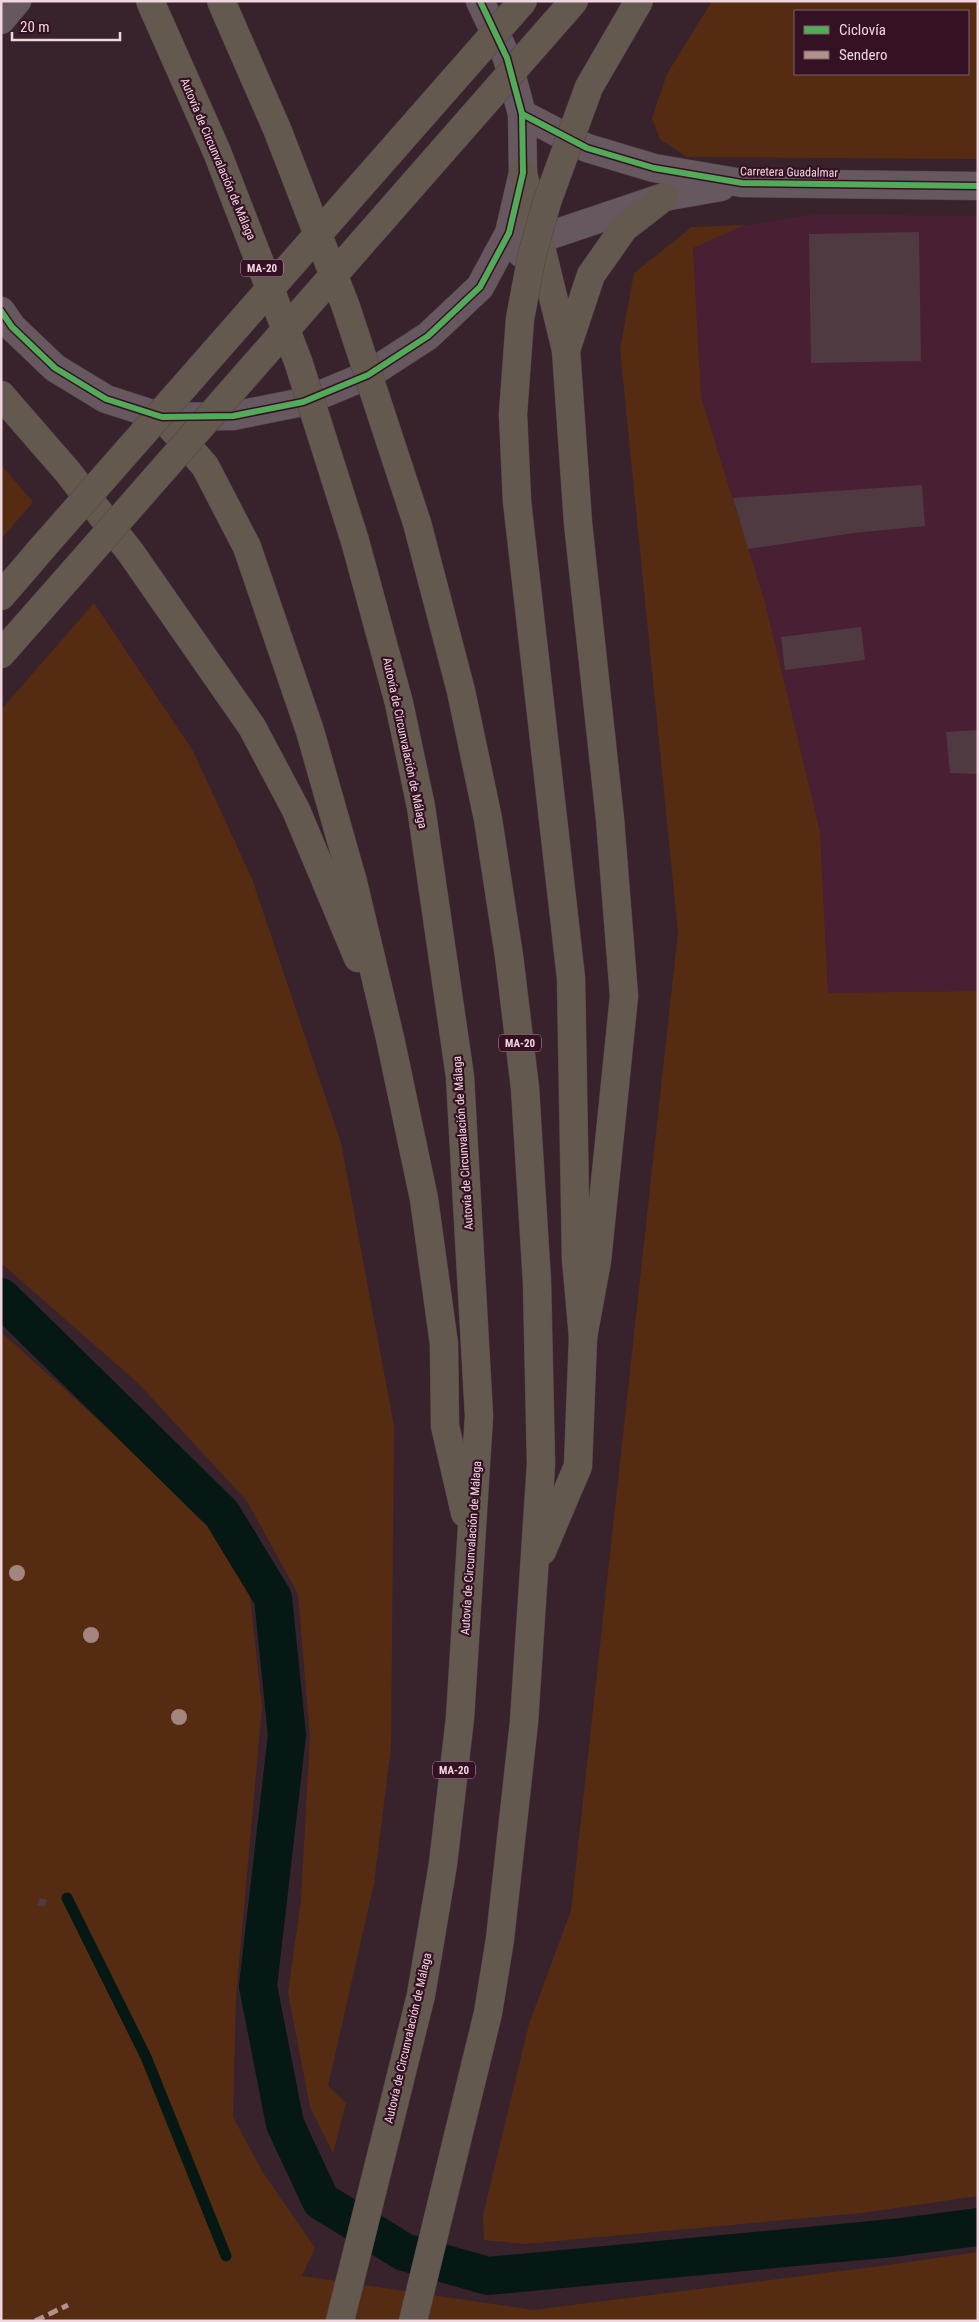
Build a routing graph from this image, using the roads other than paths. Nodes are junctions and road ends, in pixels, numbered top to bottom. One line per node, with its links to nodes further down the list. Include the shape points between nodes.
1 (16, 1): 8 (street)
2 (150, 1): 25 (highway, Autovía de Circunvalación de Málaga / MA-20, bridge, via 217,152 298,360 355,541 399,703 421,807 460,1077 479,1416)
3 (221, 1): 26 (highway, MA-20, bridge, via 277,129 346,307 417,523 461,691 488,819 510,956 525,1088 537,1282 541,1454)
4 (480, 1): 9 (street)
5 (521, 1): 9 (street); 21 (highway, bridge)
6 (574, 1): 22 (highway, bridge)
7 (640, 1): 24 (highway, bridge, via 589,87 547,202 532,255 520,318 513,414 517,501 571,978 576,1259)
8 (1, 20)
9 (507, 58): 10 (street)
10 (522, 114): 11 (street); 12 (street, Carretera Guadalmar, via 586,148 654,168)
11 (523, 173): 15 (highway); 16 (street, via 509,232)
12 (742, 183): 13 (street, Carretera Guadalmar); 14 (street, Carretera Guadalmar)
13 (978, 186)
14 (664, 197): 15 (street, Carretera Guadalmar); 18 (highway, via 624,228 591,275)
15 (540, 239): 16 (street, Carretera Guadalmar); 18 (highway)
16 (480, 287): 20 (street, Carretera Guadalmar, via 421,341 368,375 303,402 234,416)
17 (1, 310): 20 (street, Carretera Guadalmar, via 12,327 55,368 106,399)
18 (566, 350): 24 (highway, via 578,523 610,820 624,996 597,1261)
19 (1, 395): 23 (highway, via 67,471 131,553 252,727 296,810)
20 (162, 417): 23 (highway, via 205,466 247,547 310,731 353,882)
21 (1, 596)
22 (1, 654)
23 (390, 1038): 25 (highway, via 424,1199 444,1344 445,1426)
24 (583, 1338): 26 (highway, via 578,1466)
25 (471, 1543): 27 (highway, Autovía de Circunvalación de Málaga / MA-20, via 460,1718 444,1864 421,1995)
26 (533, 1573): 28 (highway, MA-20, via 524,1722 500,1939 488,2013)
27 (340, 2321)
28 (413, 2321)

